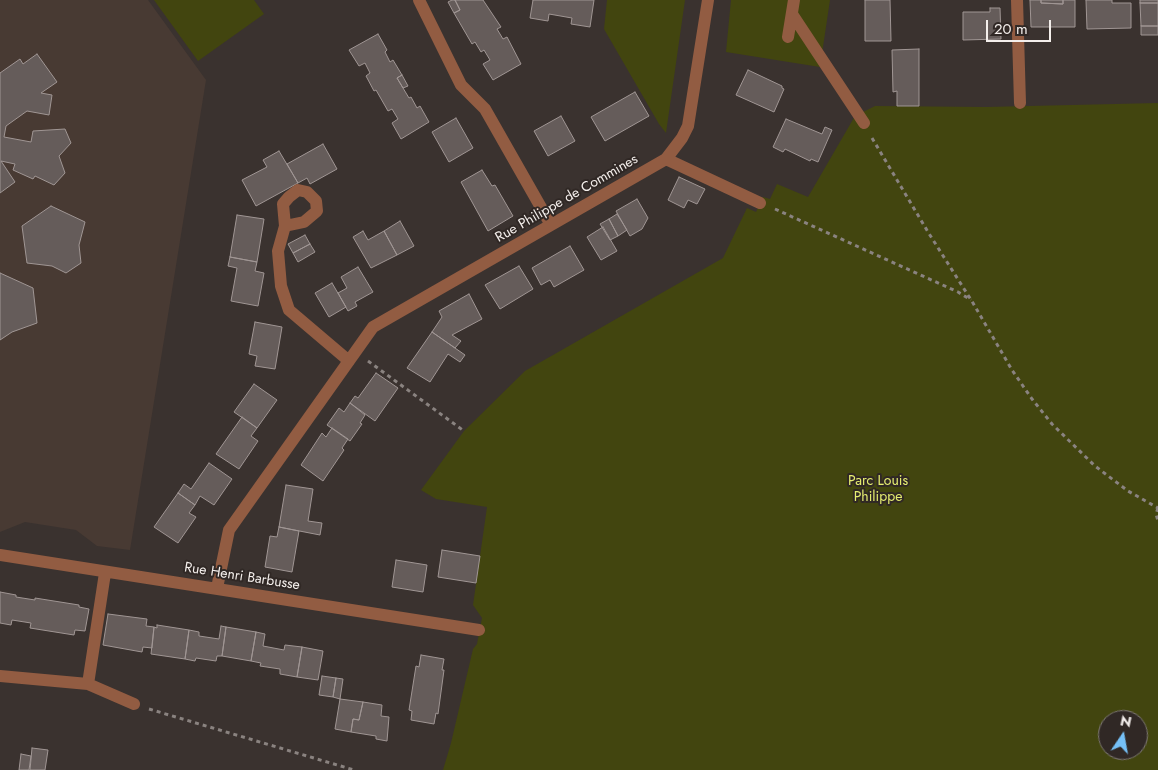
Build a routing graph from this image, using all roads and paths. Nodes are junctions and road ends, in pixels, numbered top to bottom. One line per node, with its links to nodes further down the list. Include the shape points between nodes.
1 (419, 0): 11 (street, via 461,85 485,108)
2 (708, 0): 9 (street, Rue Philippe de Commines, via 688,126)
3 (794, 0): 5 (street)
4 (1017, 0): 7 (street)
5 (792, 14): 6 (street); 8 (street)
6 (788, 37)
7 (1020, 103)
8 (864, 123): 13 (path, via 908,201)
9 (666, 159): 10 (street); 11 (street, Rue Philippe de Commines)
10 (760, 203): 13 (path, via 958,292)
11 (552, 225): 14 (street, Rue Philippe de Commines, via 373,327)
12 (284, 226): 14 (street, via 278,251 281,286 289,310)
13 (973, 303): 16 (path, via 1012,370 1052,424 1110,478)
14 (353, 356): 15 (path); 20 (street, Rue Philippe de Commines, via 229,530)
15 (464, 431)
16 (1158, 508): 17 (path)
17 (1158, 521)
18 (0, 555): 19 (street, Rue Henri Barbusse)
19 (105, 573): 20 (street, Rue Henri Barbusse); 23 (street)
20 (217, 588): 21 (street, Rue Henri Barbusse)
21 (479, 630)
22 (0, 676): 23 (street)
23 (88, 684): 24 (street)
24 (134, 704): 25 (path)
25 (354, 770)

